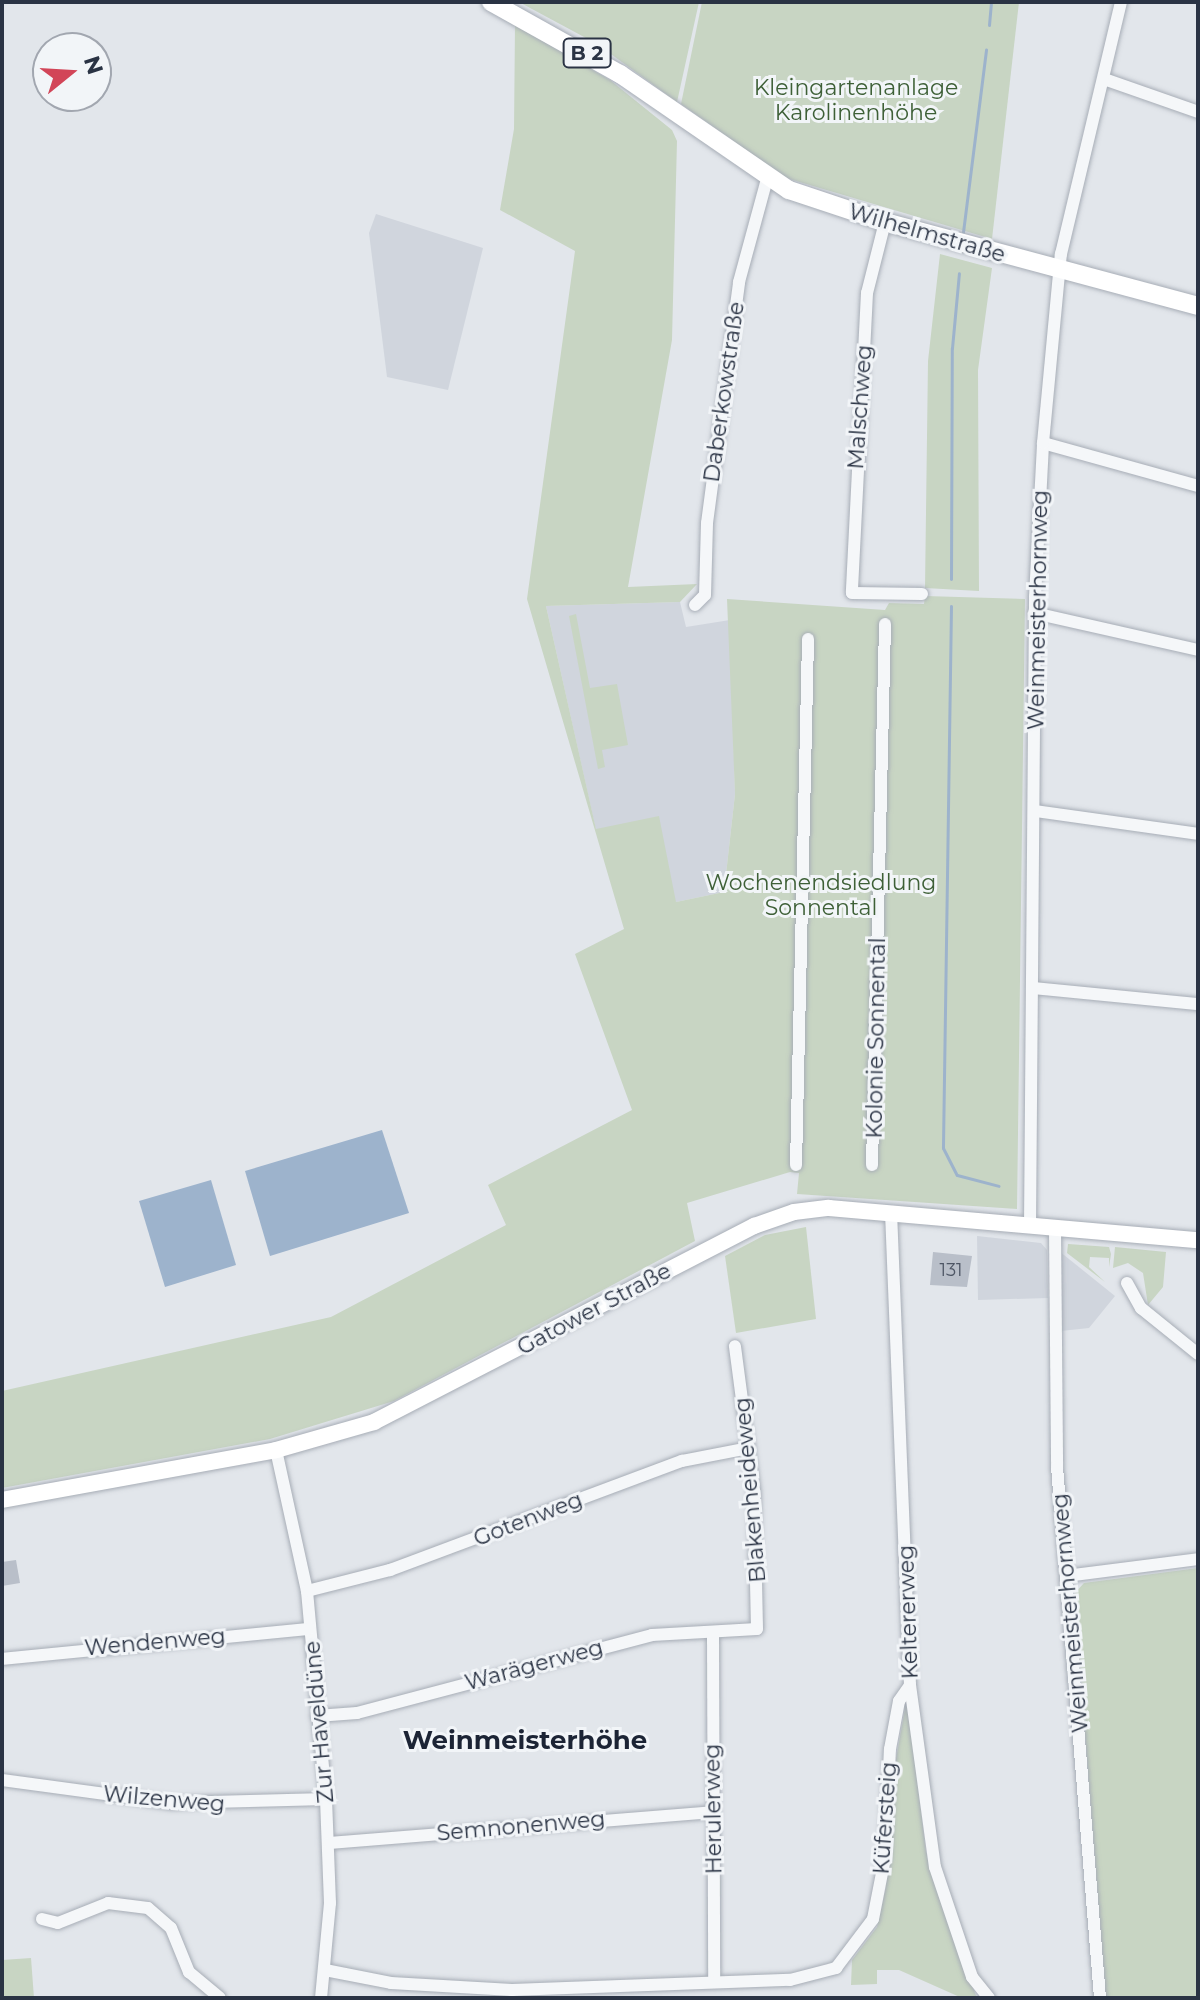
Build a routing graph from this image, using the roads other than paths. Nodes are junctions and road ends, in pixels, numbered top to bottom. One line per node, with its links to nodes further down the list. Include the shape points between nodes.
1 (491, 2): 5 (main road, Wilhelmstraße / B 2, via 587,53)
2 (1121, 2): 3 (street, Weinmeisterhornweg)
3 (1104, 79): 4 (street); 7 (street, Weinmeisterhornweg)
4 (1198, 112)
5 (767, 179): 6 (main road, Wilhelmstraße / B 2); 12 (street, Daberkowstraße, via 739,282 707,523 705,595)
6 (885, 222): 7 (main road, Wilhelmstraße / B 2); 11 (street, Malschweg, via 867,293 852,593)
7 (1058, 270): 8 (main road, Wilhelmstraße / B 2); 9 (street, Weinmeisterhornweg)
8 (1198, 306)
9 (1043, 443): 10 (street); 13 (street, Weinmeisterhornweg)
10 (1198, 486)
11 (922, 594)
12 (695, 605)
13 (1034, 613): 16 (street); 17 (street, Weinmeisterhornweg)
14 (885, 624): 22 (street, Kolonie Sonnental)
15 (808, 639): 21 (street)
16 (1198, 650)
17 (1035, 811): 18 (street); 19 (street, Weinmeisterhornweg)
18 (1198, 834)
19 (1034, 988): 20 (street); 24 (street, Weinmeisterhornweg)
20 (1198, 1004)
21 (796, 1165)
22 (872, 1165)
23 (891, 1212): 24 (main road, Gatower Straße); 31 (main road, Gatower Straße, via 812,1209 765,1222 374,1422); 40 (street, Keltererweg)
24 (1030, 1226): 25 (main road, Gatower Straße)
25 (1055, 1228): 26 (main road, Gatower Straße); 34 (street, Weinmeisterhornweg, via 1057,1457)
26 (1198, 1240)
27 (1127, 1283): 29 (street, via 1141,1308)
28 (735, 1346): 30 (street, Blakenheideweg)
29 (1198, 1354)
30 (749, 1448): 35 (street, Gotenweg, via 682,1461 390,1570); 37 (street, Blakenheideweg, via 760,1620)
31 (276, 1450): 32 (main road, Gatower Straße); 35 (street, Zur Haveldüne)
32 (2, 1500)
33 (1198, 1559): 34 (street)
34 (1066, 1576): 52 (street, Weinmeisterhornweg)
35 (307, 1591): 36 (street, Zur Haveldüne)
36 (310, 1629): 39 (street, Wendenweg); 41 (street, Zur Haveldüne)
37 (753, 1632): 38 (street, Warägerweg)
38 (713, 1635): 41 (street, Warägerweg, via 652,1635 357,1713); 44 (street, Herulerweg)
39 (2, 1659)
40 (910, 1685): 48 (street, Küfersteig, via 899,1701 890,1749 885,1858 867,1934 836,1968 766,1981); 51 (street, Keltererweg, via 935,1867 972,1977)
41 (317, 1716): 43 (street, Zur Haveldüne)
42 (8, 1782): 43 (street, Wilzenweg, via 234,1806)
43 (326, 1799): 45 (street, Zur Haveldüne)
44 (713, 1812): 45 (street, Semnonenweg); 48 (street, Herulerweg)
45 (329, 1843): 47 (street, Zur Haveldüne)
46 (42, 1919): 49 (street, via 58,1923 108,1903 148,1908 171,1928 189,1972)
47 (325, 1970): 48 (street, Küfersteig, via 446,1989); 50 (street, Zur Haveldüne)
48 (714, 1982)
49 (220, 1998)
50 (321, 1998)
51 (989, 1998)
52 (1100, 1998)

